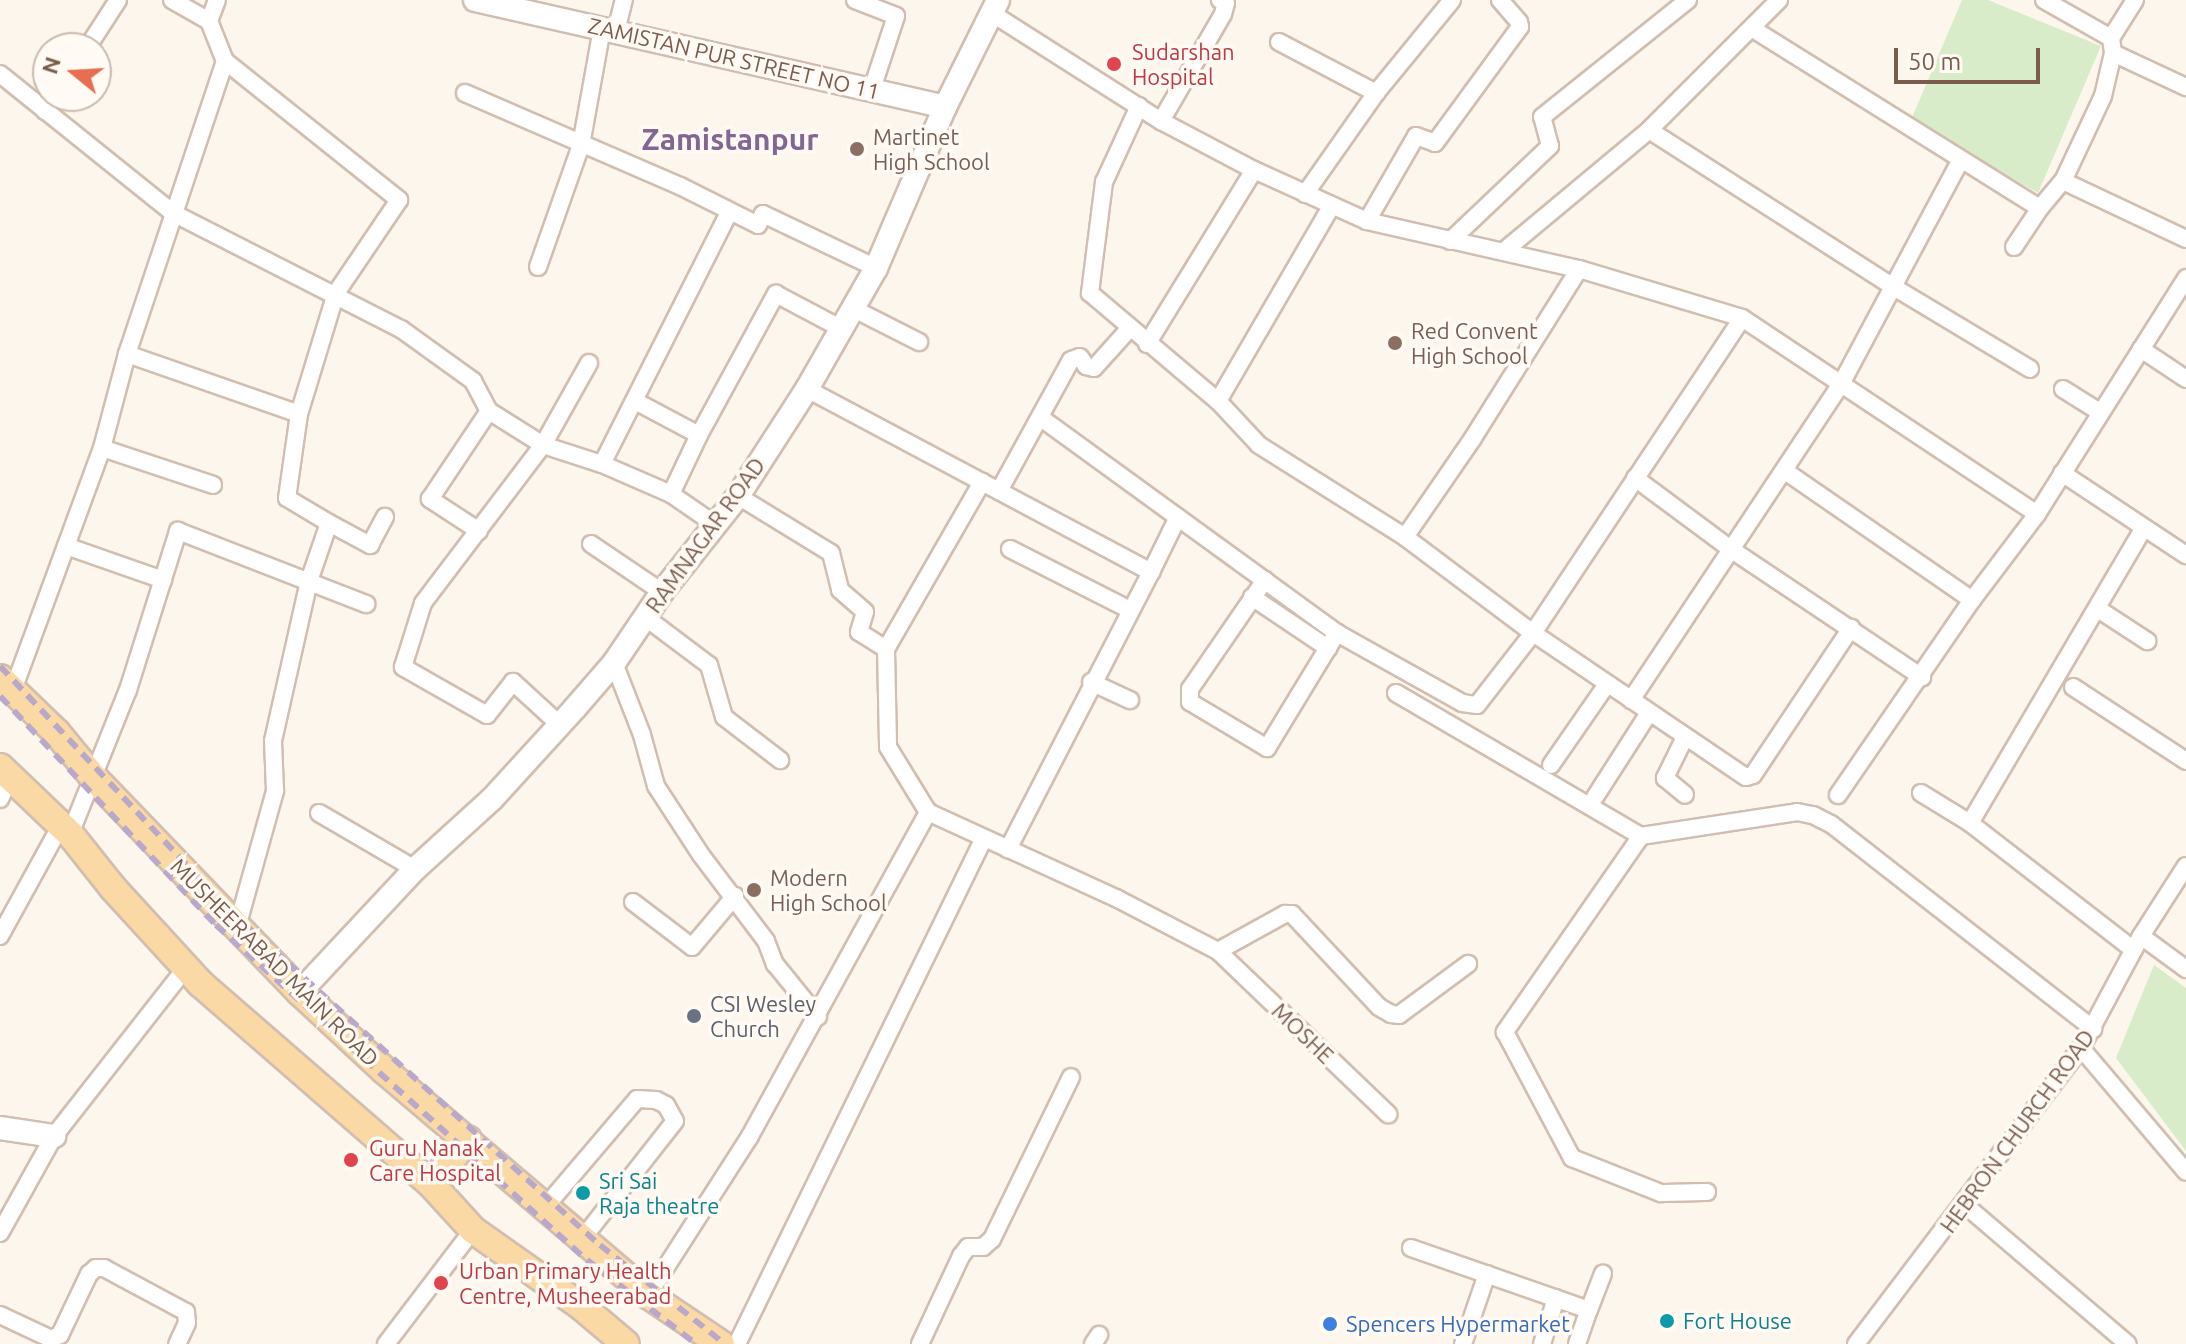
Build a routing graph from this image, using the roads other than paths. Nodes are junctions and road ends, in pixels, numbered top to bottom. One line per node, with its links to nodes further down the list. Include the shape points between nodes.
1 (118, 0): 18 (street)
2 (172, 0): 15 (street)
3 (217, 0): 15 (street)
4 (475, 0): 16 (main road, ZAMISTAN PUR STREET NO 11)
5 (624, 0): 16 (street)
6 (855, 0): 24 (street, via 896,16)
7 (1220, 0): 31 (street, via 1226,7)
8 (1452, 0): 26 (street)
9 (1500, 0): 42 (street, via 1520,27 1435,143 1416,136)
10 (1688, 0): 44 (street, via 1542,117 1550,146)
11 (1779, 0): 17 (street)
12 (2046, 0): 20 (street)
13 (2135, 0): 20 (street)
14 (996, 7): 28 (street); 29 (main road, RAMNAGAR ROAD)
15 (209, 21): 21 (street)
16 (609, 29): 24 (main road, ZAMISTAN PUR STREET NO 11); 33 (street)
17 (1753, 29): 32 (street); 34 (street)
18 (97, 32)
19 (1279, 42): 26 (street)
20 (2112, 46): 23 (street); 36 (street, via 2103,96)
21 (225, 61): 40 (street); 52 (street, via 399,200)
22 (0, 74): 27 (street)
23 (2186, 87)
24 (872, 89): 29 (main road, ZAMISTAN PUR STREET NO 11)
25 (465, 93): 33 (street)
26 (1376, 93): 37 (street)
27 (32, 100)
28 (1139, 106): 31 (street); 56 (street, via 1104,182 1090,293)
29 (945, 107): 48 (main road, RAMNAGAR ROAD)
30 (46, 112): 40 (street)
31 (1161, 121): 35 (street)
32 (1649, 130): 46 (street); 51 (street)
33 (581, 145): 41 (street, via 680,186); 47 (street)
34 (1960, 161): 39 (street); 51 (street)
35 (1254, 170): 37 (street); 58 (street)
36 (2063, 181): 39 (street); 43 (street)
37 (1305, 194): 38 (street)
38 (1331, 207): 42 (street); 68 (street)
39 (2040, 208): 45 (street)
40 (173, 213): 52 (street); 60 (street)
41 (729, 213): 48 (street, via 758,225 763,214); 67 (street)
42 (1367, 221): 44 (street)
43 (2186, 239)
44 (1450, 241): 46 (street)
45 (2014, 247)
46 (1504, 251): 49 (street)
47 (538, 267)
48 (876, 268): 53 (main road, RAMNAGAR ROAD)
49 (1579, 269): 54 (street); 92 (street)
50 (2186, 278): 59 (street)
51 (1892, 286): 62 (street); 64 (street)
52 (336, 293): 69 (street, via 401,329 473,381); 71 (street)
53 (854, 309): 55 (main road, RAMNAGAR ROAD); 57 (street)
54 (1742, 318): 64 (street); 79 (street)
55 (842, 329): 65 (main road, RAMNAGAR ROAD); 73 (street, via 776,294)
56 (1129, 329): 58 (street); 72 (street, via 1094,368 1080,357 1071,360)
57 (919, 342)
58 (1147, 344): 68 (street)
59 (2141, 349): 63 (street); 70 (street)
60 (127, 354): 71 (street); 75 (street)
61 (589, 363): 74 (street)
62 (2030, 369)
63 (2186, 379)
64 (1840, 386): 77 (street); 85 (street)
65 (807, 389): 80 (street); 84 (main road, RAMNAGAR ROAD)
66 (2063, 389): 70 (street)
67 (635, 401): 73 (street); 76 (street)
68 (1218, 401): 92 (street, via 1259,445)
69 (489, 411): 74 (street); 91 (street, via 430,499)
70 (2098, 411): 78 (street)
71 (299, 414): 88 (street, via 287,498)
72 (1041, 418): 82 (street); 87 (street)
73 (699, 435): 83 (street)
74 (543, 445): 76 (street); 91 (street)
75 (102, 448): 81 (street); 94 (street)
76 (602, 464): 83 (street)
77 (1785, 471): 96 (street); 104 (street)
78 (2062, 473): 85 (street); 90 (street)
79 (1635, 478): 96 (street); 111 (street)
80 (982, 482): 82 (street); 114 (street)
81 (213, 485)
82 (999, 491): 98 (street)
83 (671, 494): 89 (street)
84 (738, 496): 89 (main road, RAMNAGAR ROAD); 114 (street, via 831,553 840,590 865,612 859,632)
85 (2037, 514): 104 (street)
86 (385, 517): 88 (street, via 370,545)
87 (1178, 517): 98 (street); 100 (street)
88 (329, 523): 101 (street)
89 (716, 525): 102 (main road, RAMNAGAR ROAD)
90 (2144, 528): 97 (street); 106 (street)
91 (479, 531): 125 (street, via 423,603 403,667 487,715 513,682)
92 (1405, 537): 111 (street)
93 (591, 544): 102 (street)
94 (66, 546): 99 (street); 118 (street)
95 (1010, 549): 107 (street)
96 (1732, 550): 109 (street); 123 (street)
97 (2186, 555)
98 (1151, 572): 107 (street)
99 (163, 580): 101 (street, via 178,531); 130 (street)
100 (1265, 580): 103 (street); 110 (street)
101 (309, 581): 105 (street); 147 (street, via 273,741 275,791)
102 (662, 592): 108 (main road, RAMNAGAR ROAD)
103 (1252, 597): 113 (street); 113 (street, via 1190,689 1190,702 1267,748)
104 (1972, 600): 116 (street)
105 (366, 604)
106 (2098, 609): 112 (street); 138 (street)
107 (1130, 610): 117 (street)
108 (645, 617): 115 (main road, RAMNAGAR ROAD); 127 (street, via 709,665 724,717)
109 (1851, 628): 116 (street); 126 (street, via 1750,777)
110 (1337, 633): 111 (street, via 1472,706 1481,702); 113 (street)
111 (1533, 633): 119 (street)
112 (2147, 641)
113 (1328, 648)
114 (886, 649): 136 (street, via 888,747)
115 (614, 663): 125 (main road, RAMNAGAR ROAD); 145 (street, via 656,786)
116 (1922, 677): 134 (street)
117 (1091, 682): 122 (street); 142 (street)
118 (7, 684): 130 (main road, MUSHEERABAD MAIN ROAD)
119 (1607, 684): 123 (street); 129 (street)
120 (2073, 687): 128 (street)
121 (1396, 693): 140 (street)
122 (1130, 700)
123 (1631, 700): 124 (street)
124 (1649, 713): 126 (street); 135 (street)
125 (560, 725): 144 (main road, RAMNAGAR ROAD, via 492,799)
126 (1685, 737): 133 (street, via 1665,778)
127 (780, 760)
128 (2186, 761)
129 (1551, 765)
130 (94, 778): 139 (street); 147 (main road, MUSHEERABAD MAIN ROAD)
131 (3, 781): 139 (main road)
132 (1921, 793): 138 (street)
133 (1685, 795)
134 (1838, 795)
135 (1595, 797)
136 (928, 812): 141 (street, MOSHE); 155 (street)
137 (319, 813): 144 (street)
138 (1970, 823): 149 (street)
139 (65, 829): 148 (street); 152 (main road)
140 (1641, 836): 156 (street, via 1797,812 1813,815); 165 (street, via 1505,1032 1572,1158 1661,1193)
141 (984, 838): 142 (street, MOSHE); 182 (street)
142 (1008, 849): 150 (street, MOSHE)
143 (2186, 866): 149 (street, HEBRON CHURCH ROAD)
144 (415, 869): 154 (main road, RAMNAGAR ROAD)
145 (735, 896): 146 (street, via 692,947); 155 (street, via 775,964)
146 (633, 902)
147 (237, 927): 154 (main road, MUSHEERABAD MAIN ROAD)
148 (0, 936)
149 (2138, 943): 153 (street); 156 (street, HEBRON CHURCH ROAD)
150 (1218, 951): 151 (street, via 1292,914 1379,1007 1399,1015); 159 (street, MOSHE)
151 (1468, 964)
152 (185, 969): 161 (street); 164 (main road)
153 (2186, 969)
154 (300, 992): 162 (main road, MUSHEERABAD MAIN ROAD)
155 (818, 1017): 174 (street, via 750,1136)
156 (2093, 1029): 157 (street, HEBRON CHURCH ROAD)
157 (2081, 1048): 163 (street); 166 (street, HEBRON CHURCH ROAD)
158 (1071, 1077): 183 (street, via 992,1239 983,1247 968,1247 961,1256)
159 (1388, 1114)
160 (0, 1128): 161 (main road)
161 (54, 1136): 169 (street)
162 (468, 1139): 164 (main road); 167 (main road, MUSHEERABAD MAIN ROAD)
163 (2186, 1172)
164 (431, 1184): 168 (main road)
165 (1707, 1192)
166 (1965, 1205): 187 (street, HEBRON CHURCH ROAD); 188 (street)
167 (546, 1206): 170 (main road, MUSHEERABAD MAIN ROAD); 170 (street, via 637,1099 666,1105 675,1121)
168 (473, 1230): 179 (street); 180 (main road)
169 (0, 1233)
170 (582, 1239): 174 (main road, MUSHEERABAD MAIN ROAD)
171 (1411, 1248): 172 (street)
172 (1487, 1274): 175 (street); 184 (street)
173 (1603, 1274): 176 (street)
174 (648, 1295): 181 (main road, MUSHEERABAD MAIN ROAD)
175 (1556, 1298): 176 (street); 185 (street)
176 (1589, 1310): 186 (street)
177 (0, 1315): 178 (street, via 51,1339 60,1335 89,1274 104,1268 186,1312)
178 (177, 1344)
179 (386, 1344)
180 (626, 1344)
181 (721, 1344)
182 (737, 1344)
183 (920, 1344)
184 (1463, 1344)
185 (1542, 1344)
186 (1577, 1344)
187 (1856, 1344)
188 (2128, 1344)

